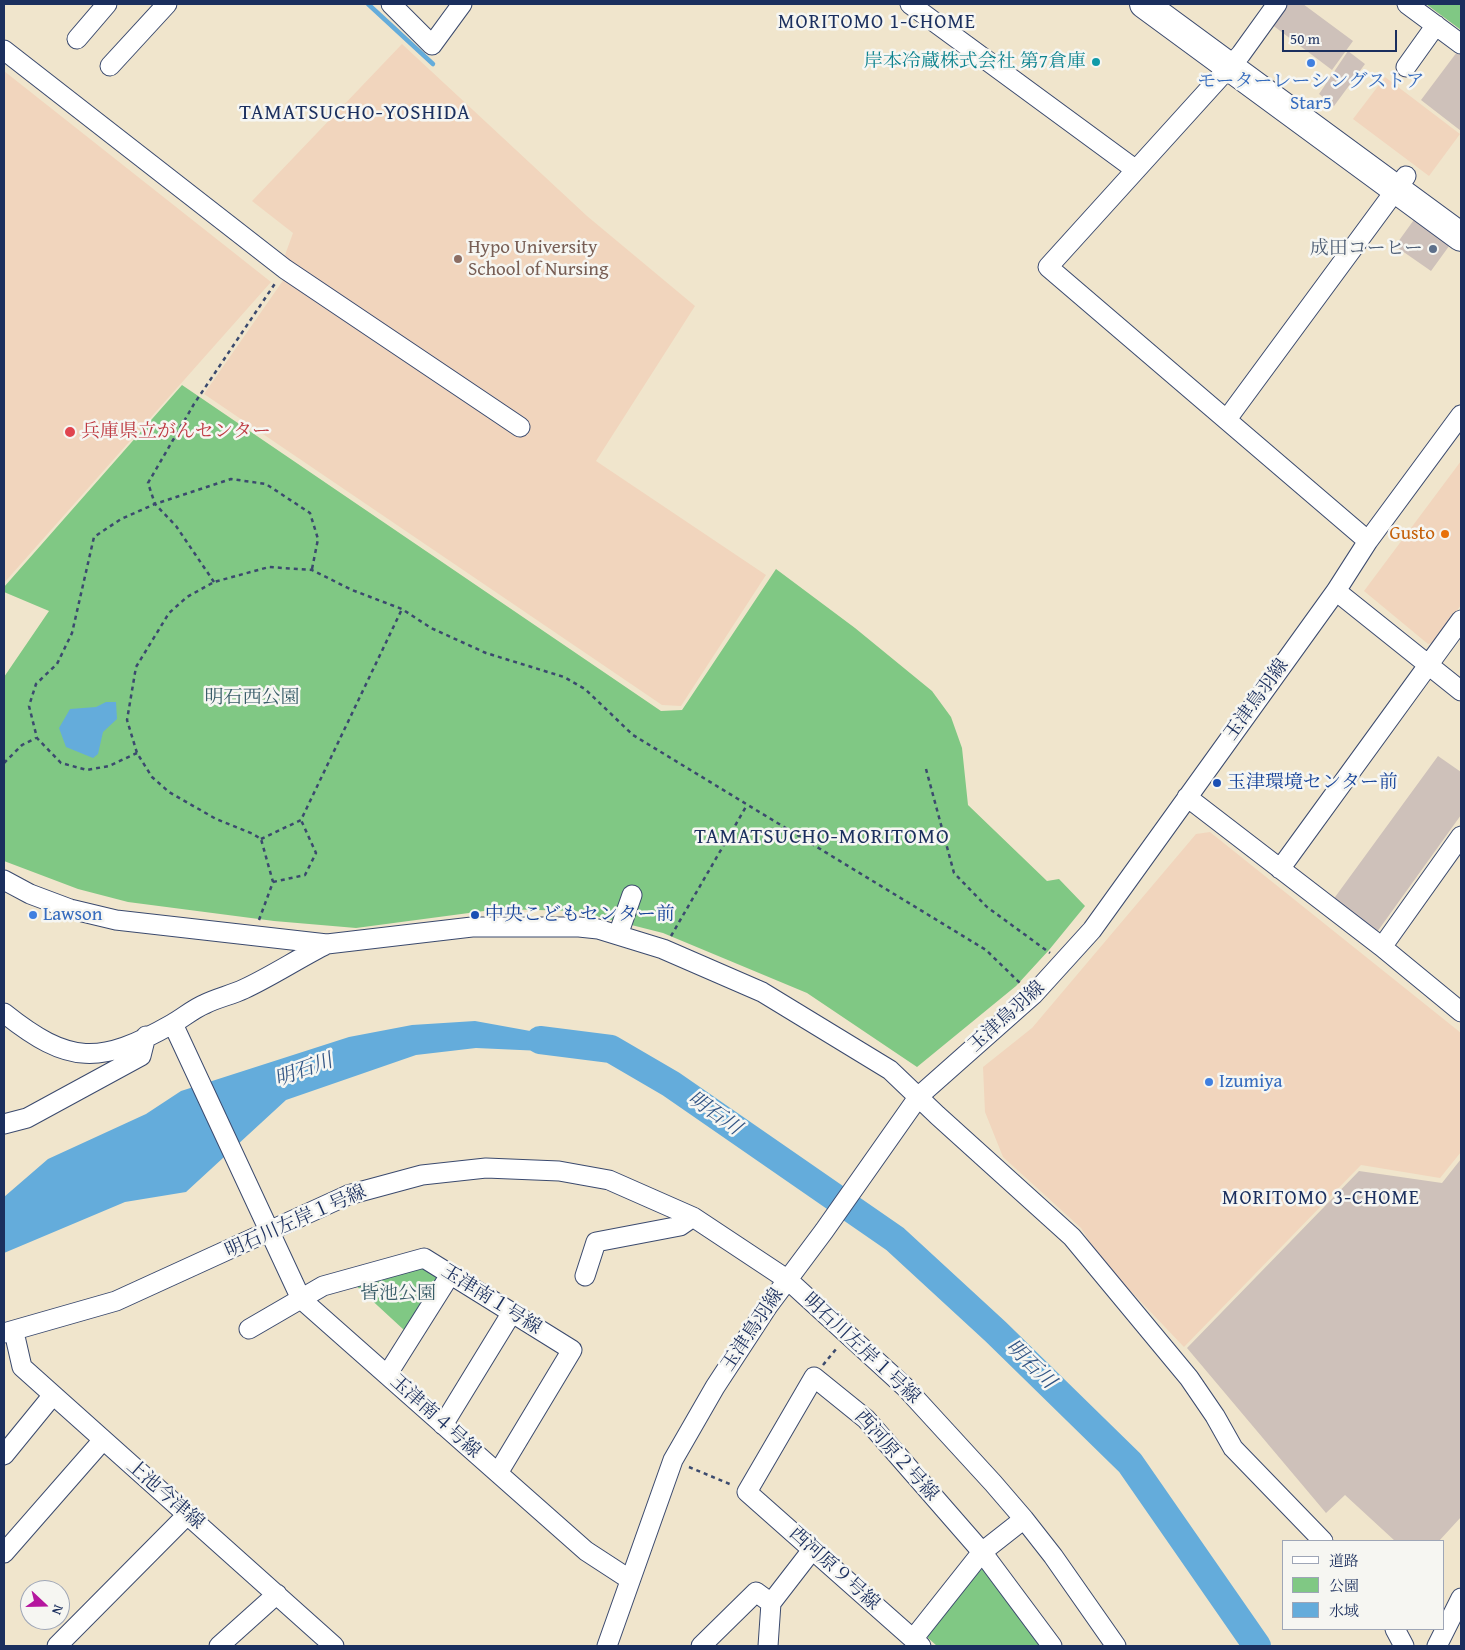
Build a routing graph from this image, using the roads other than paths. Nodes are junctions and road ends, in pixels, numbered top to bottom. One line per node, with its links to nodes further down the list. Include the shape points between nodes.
1 (107, 4): 11 (street)
2 (167, 4): 15 (street)
3 (391, 4): 4 (street, via 432,45)
4 (462, 4)
5 (910, 4): 17 (street)
6 (1144, 4): 14 (highway)
7 (1172, 4): 14 (highway)
8 (1277, 4): 14 (street)
9 (1407, 4): 10 (street)
10 (1436, 25): 12 (street); 16 (street)
11 (77, 39)
12 (1461, 44)
13 (4, 50): 23 (street, via 285,269)
14 (1235, 60): 17 (street); 18 (highway)
15 (110, 66)
16 (1406, 67)
17 (1136, 170): 22 (street, via 1048,267)
18 (1401, 182): 19 (highway); 20 (highway); 22 (street)
19 (1461, 216)
20 (1461, 237)
21 (1461, 415): 24 (street, 玉津鳥羽線)
22 (1227, 420): 24 (street)
23 (520, 427)
24 (1368, 541): 25 (street, 玉津鳥羽線)
25 (1336, 591): 27 (street); 29 (street, 玉津鳥羽線)
26 (1461, 620): 27 (street)
27 (1428, 665): 28 (street); 31 (street)
28 (1461, 691)
29 (1187, 797): 31 (street); 41 (street, 玉津鳥羽線, via 1092,930 1063,963 1033,995)
30 (1461, 836): 36 (street)
31 (1280, 869): 36 (street)
32 (4, 880): 35 (street, via 70,909 116,920)
33 (632, 895): 34 (street)
34 (618, 935): 35 (street, via 579,927 472,927); 41 (street, via 663,950 762,992 890,1070)
35 (327, 944): 39 (street, via 244,989 204,1004)
36 (1382, 947): 37 (street)
37 (1461, 1012)
38 (4, 1013): 40 (street, via 30,1034 56,1048 84,1053 113,1052)
39 (173, 1024): 40 (street); 44 (street, 玉津南４号線)
40 (146, 1036): 42 (street, via 141,1056 27,1118)
41 (919, 1096): 47 (street, 玉津鳥羽線); 61 (street, via 937,1116 1072,1237 1189,1378 1233,1448)
42 (4, 1124)
43 (693, 1217): 44 (street, 明石川左岸１号線, via 609,1180 559,1171 486,1168 422,1175 348,1195); 46 (street, via 680,1226 596,1242); 47 (street, 明石川左岸１号線)
44 (268, 1232): 48 (street, 玉津南４号線); 51 (street, 明石川左岸１号線, via 116,1301)
45 (450, 1275): 48 (street, 玉津南１号線, via 424,1258 323,1286); 49 (street, 玉津南１号線); 52 (street)
46 (586, 1276)
47 (788, 1280): 60 (street, 明石川左岸１号線, via 905,1387); 65 (street, 玉津鳥羽線, via 715,1387 673,1460)
48 (301, 1299): 50 (street, 玉津南１号線); 52 (street, 玉津南４号線)
49 (511, 1314): 54 (street); 57 (street, 玉津南１号線, via 572,1350)
50 (249, 1329)
51 (9, 1333): 53 (street, 上池今津線, via 22,1367)
52 (387, 1374): 54 (street, 玉津南４号線)
53 (52, 1396): 55 (street, 上池今津線); 56 (street)
54 (443, 1425): 57 (street, 玉津南４号線)
55 (103, 1440): 59 (street, 上池今津線); 64 (street)
56 (4, 1455)
57 (498, 1473): 65 (street, 玉津南４号線, via 586,1551)
58 (747, 1492): 62 (street, 西河原９号線); 63 (street, 西河原２号線, via 814,1377 866,1419)
59 (187, 1514): 66 (street, 上池今津線); 71 (street)
60 (1024, 1519): 63 (street); 78 (street, 明石川左岸１号線)
61 (1322, 1540)
62 (812, 1550): 68 (street); 70 (street, 西河原９号線)
63 (982, 1552): 70 (street); 77 (street, 西河原２号線)
64 (4, 1553)
65 (629, 1579): 74 (street, 玉津鳥羽線)
66 (277, 1594): 72 (street); 73 (street, 上池今津線)
67 (1461, 1598): 80 (street)
68 (771, 1603): 75 (street, via 756,1592); 76 (street)
69 (1396, 1630): 79 (street)
70 (917, 1643)
71 (57, 1646)
72 (219, 1646)
73 (334, 1646)
74 (606, 1646)
75 (701, 1646)
76 (768, 1646)
77 (1052, 1646)
78 (1116, 1646)
79 (1404, 1646)
80 (1438, 1646)

